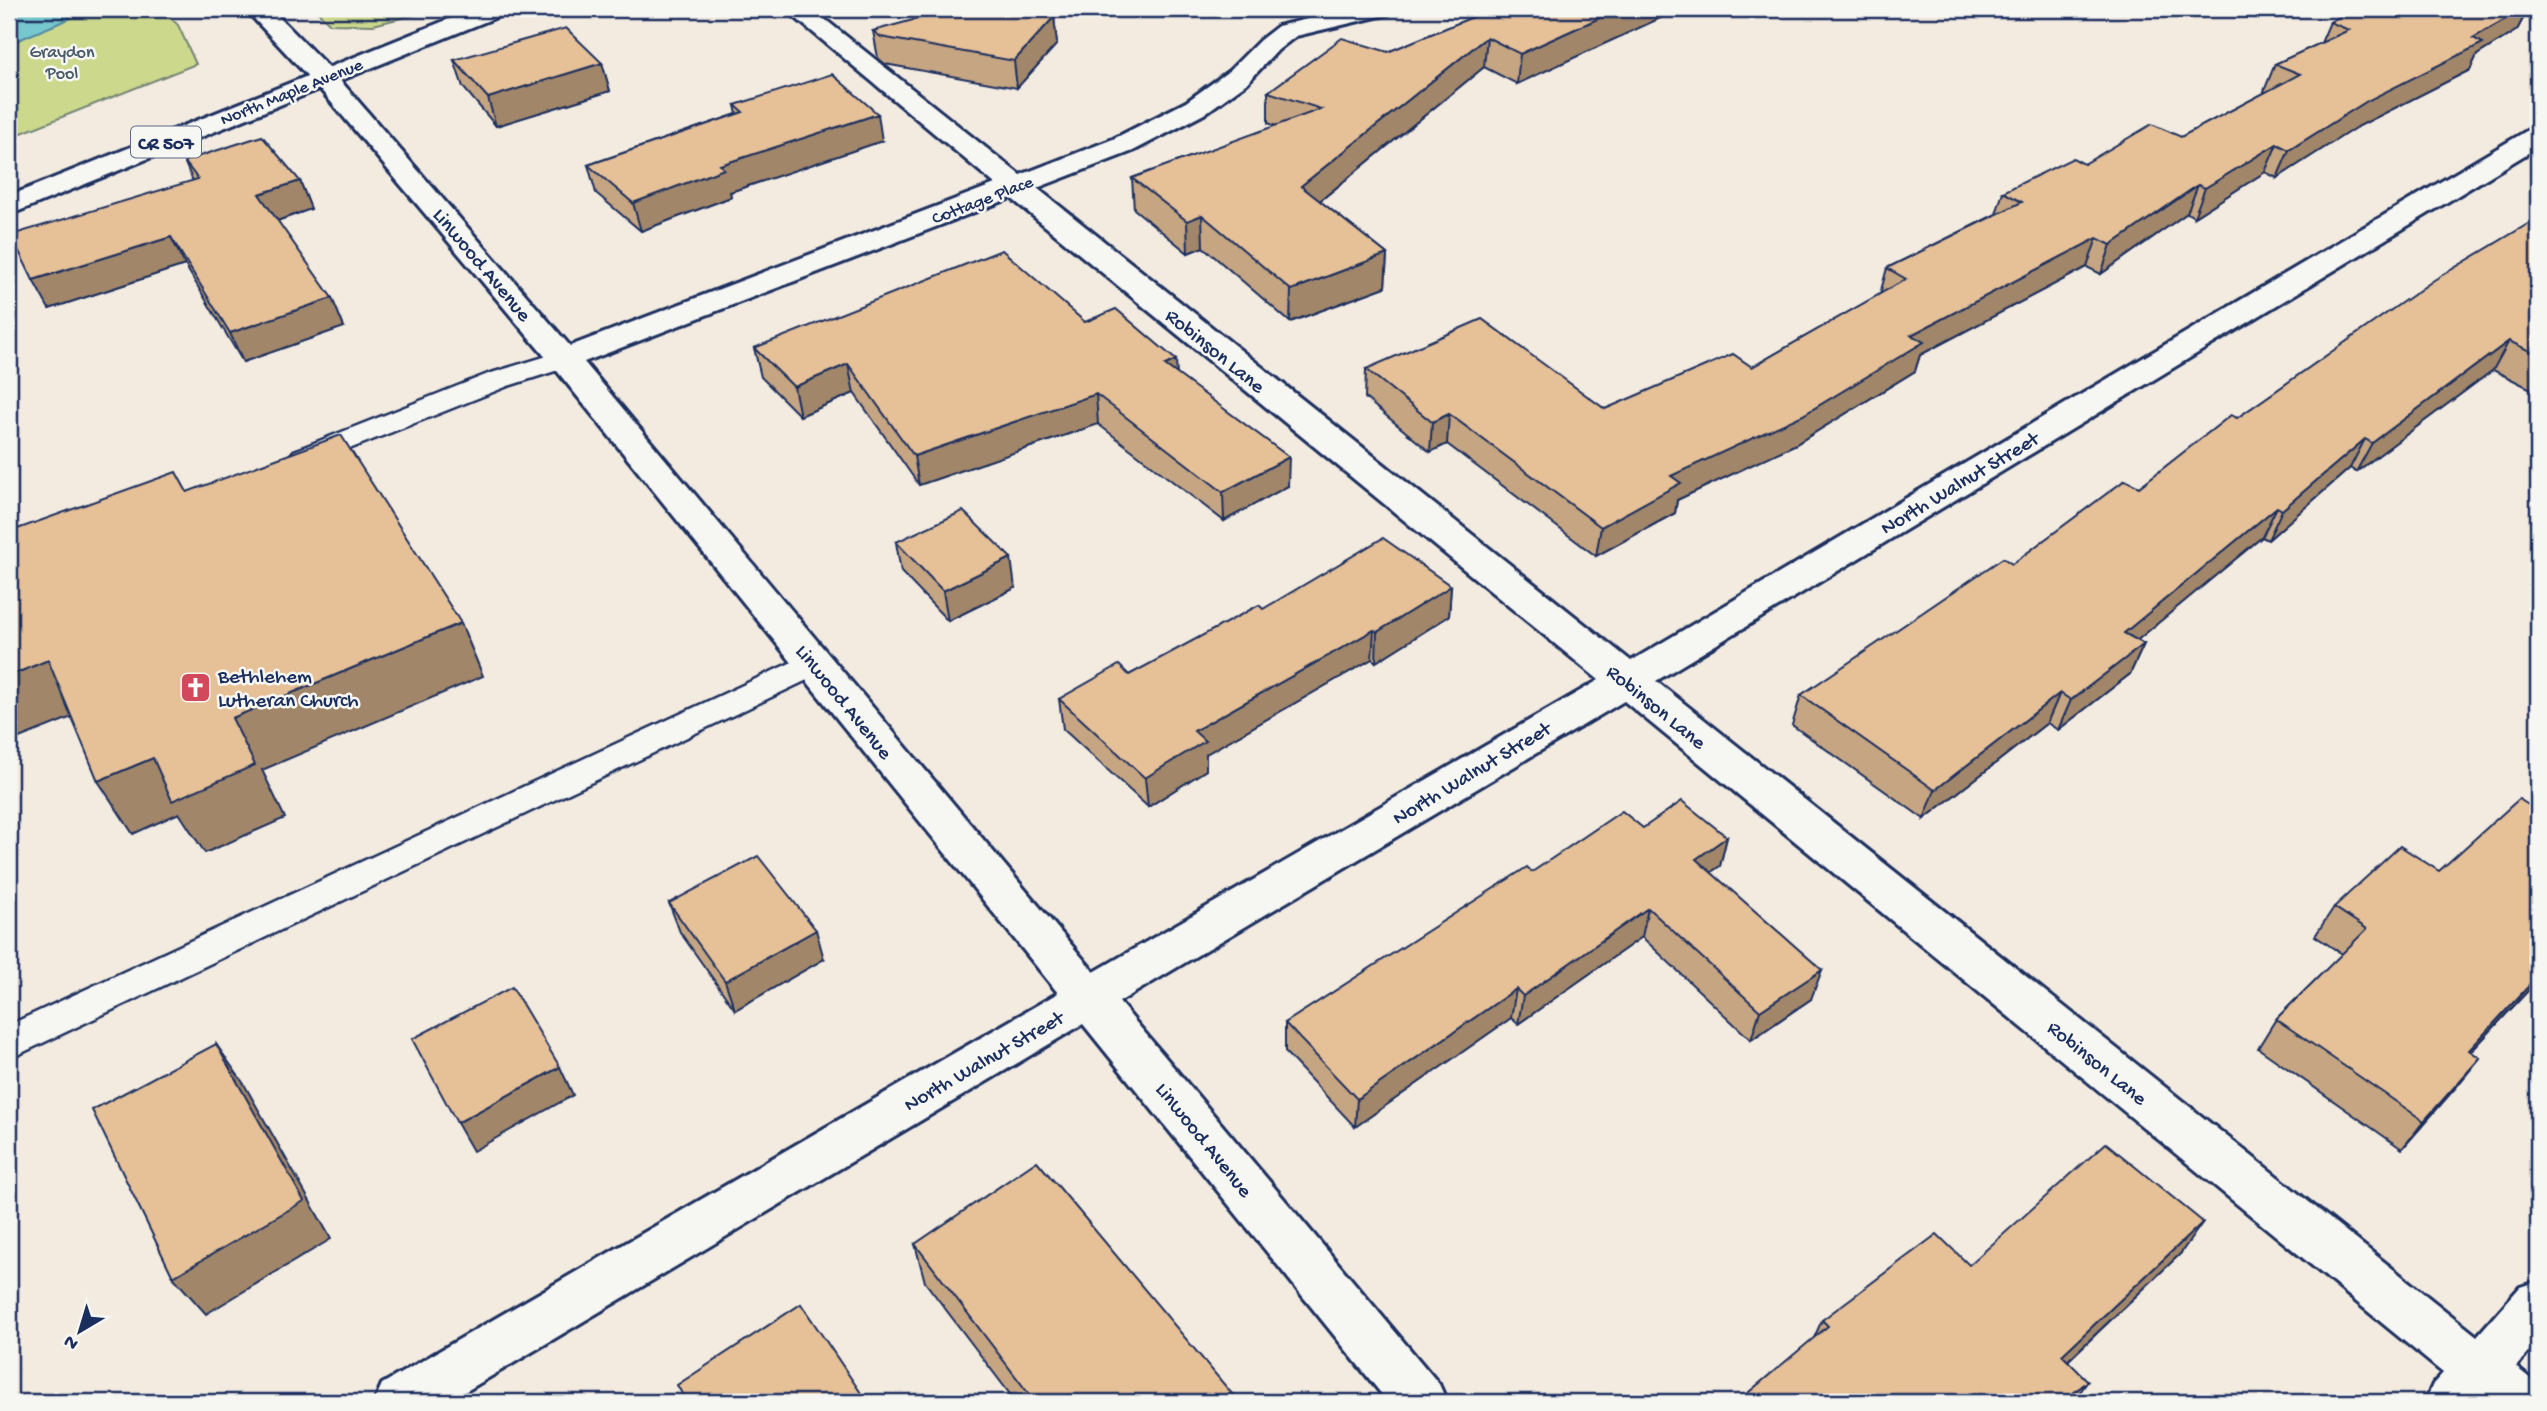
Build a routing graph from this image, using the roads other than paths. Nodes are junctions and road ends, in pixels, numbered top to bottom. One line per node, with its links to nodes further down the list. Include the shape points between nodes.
1 (257, 9): 5 (street, Linwood Avenue)
2 (495, 9): 5 (street, North Maple Avenue / CR 507)
3 (797, 9): 7 (street, Robinson Lane)
4 (1380, 9): 7 (street, Cottage Place, via 1287,31 1238,77 1195,108 1123,145)
5 (323, 77): 8 (street, North Maple Avenue / CR 507); 9 (street, Linwood Avenue)
6 (2538, 136): 12 (street, North Walnut Street)
7 (1015, 186): 9 (street, Cottage Place); 12 (street, Robinson Lane)
8 (9, 206)
9 (564, 359): 10 (lane, via 498,380); 11 (street, Linwood Avenue)
10 (279, 467)
11 (814, 663): 13 (street, Linwood Avenue); 14 (lane)
12 (1626, 681): 13 (street, North Walnut Street); 16 (street, Robinson Lane)
13 (1089, 998): 17 (street, North Walnut Street); 18 (street, Linwood Avenue)
14 (9, 1043)
15 (2538, 1304): 16 (street)
16 (2466, 1387): 19 (street, Robinson Lane)
17 (400, 1402)
18 (1421, 1402)
19 (2519, 1402)

